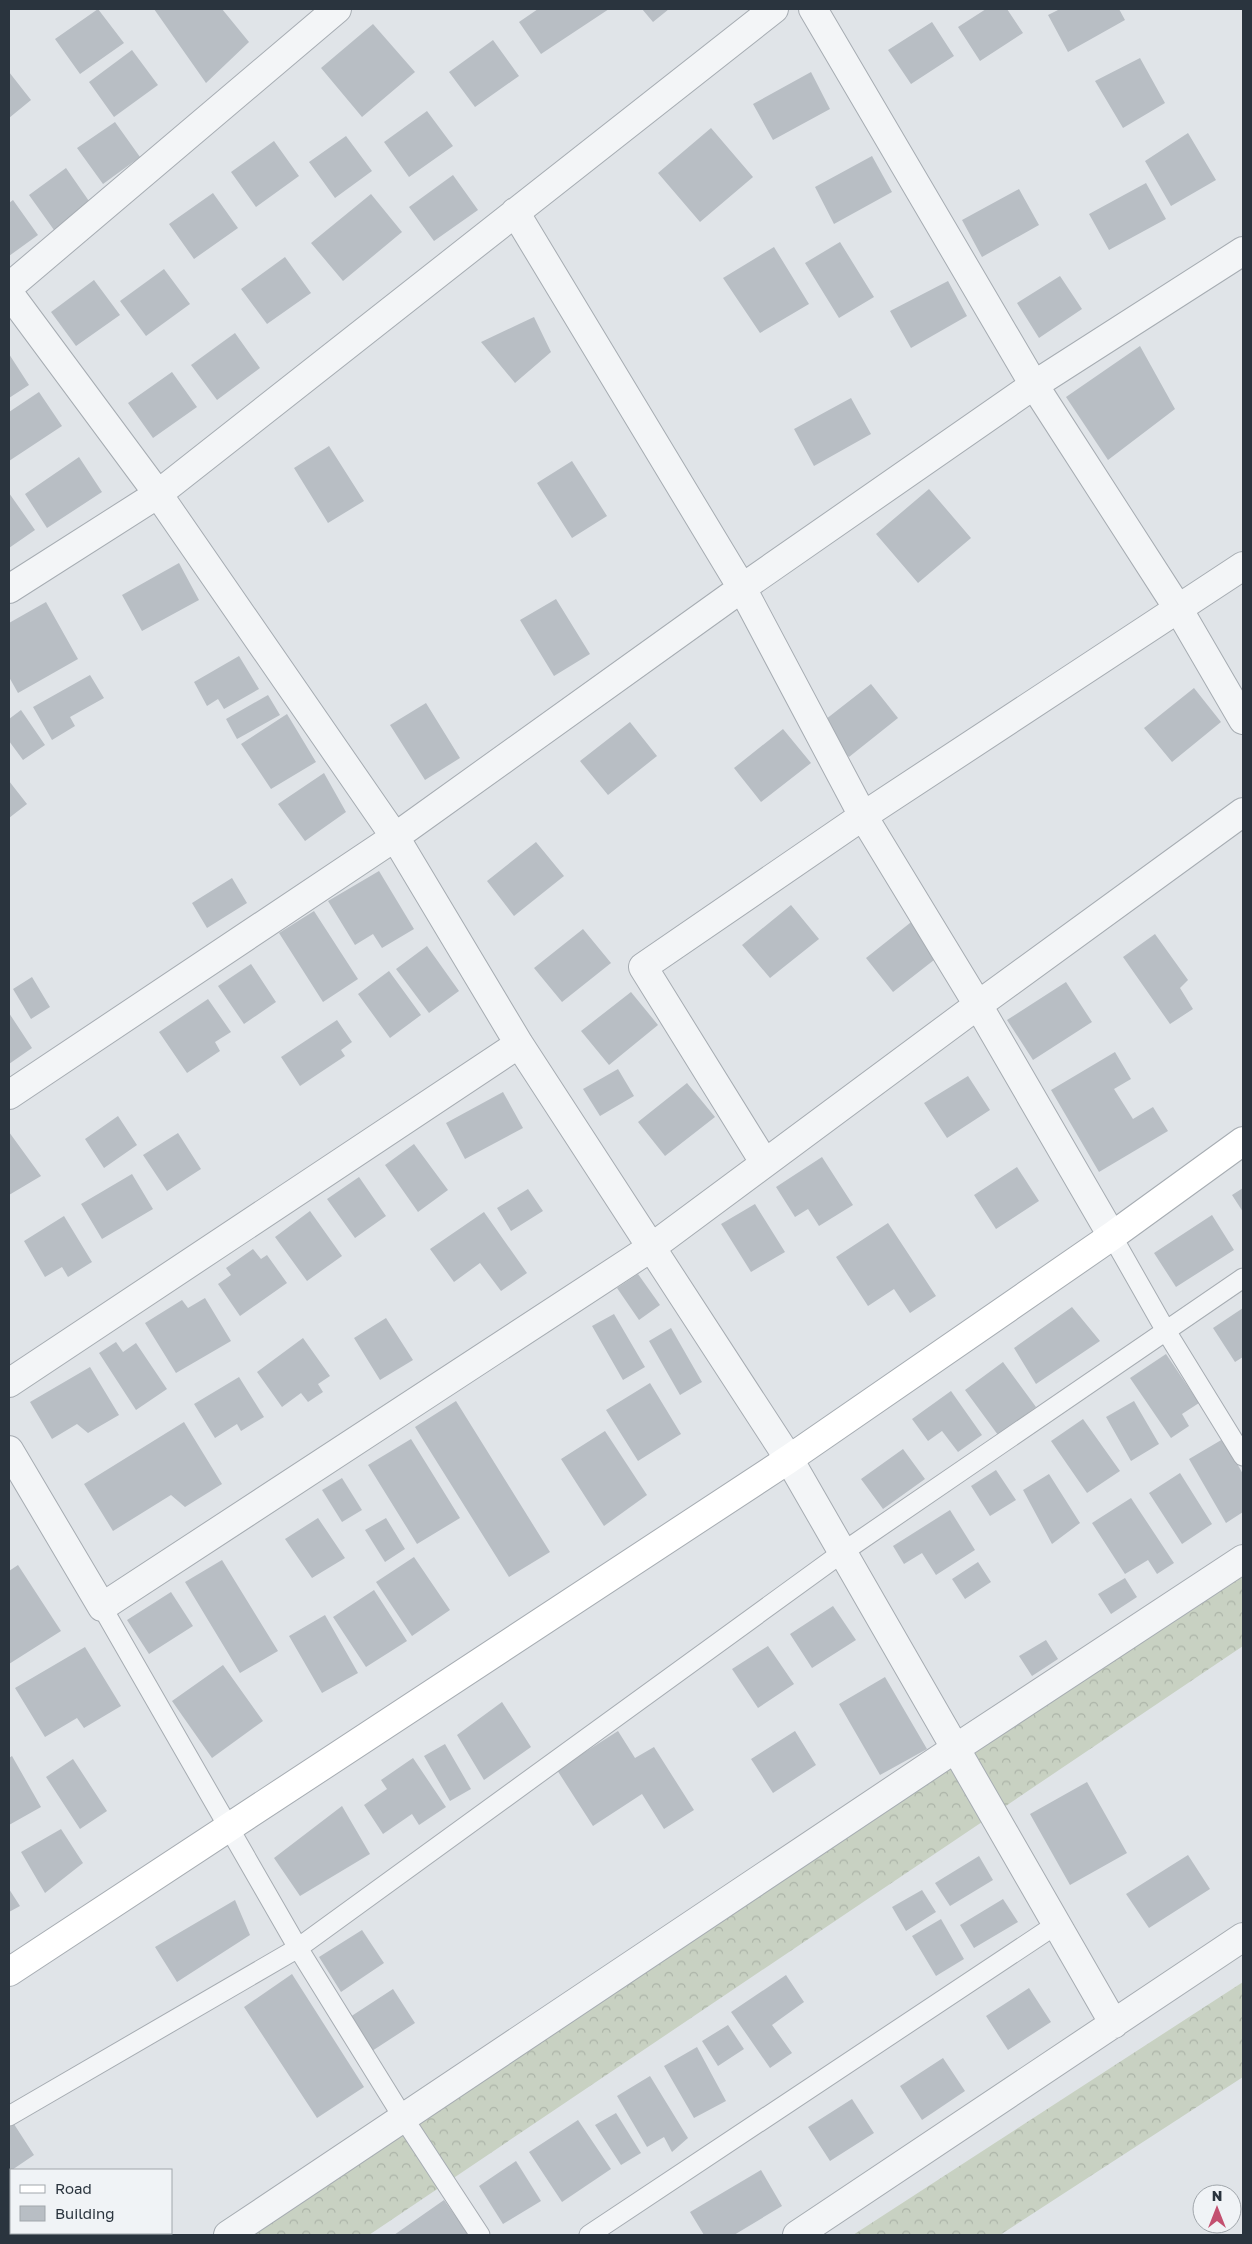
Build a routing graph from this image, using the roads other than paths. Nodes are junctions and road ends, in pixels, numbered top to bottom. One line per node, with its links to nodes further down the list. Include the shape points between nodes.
1 (338, 9): 6 (street)
2 (774, 9): 4 (street)
3 (813, 9): 8 (street)
4 (515, 212): 9 (street); 11 (street)
5 (1243, 251): 8 (street)
6 (9, 287)
7 (9, 293): 9 (street)
8 (1034, 385): 11 (street); 13 (street)
9 (158, 494): 12 (street); 17 (street)
10 (1243, 566): 13 (street)
11 (742, 588): 16 (street); 17 (street)
12 (9, 589)
13 (1179, 610): 14 (street); 16 (street)
14 (1243, 720)
15 (1243, 812): 18 (street)
16 (863, 816): 18 (street); 22 (street, via 644,966)
17 (395, 837): 19 (street); 20 (street)
18 (978, 1005): 22 (street); 23 (street)
19 (519, 1044): 24 (street); 27 (street)
20 (9, 1095)
21 (1243, 1141): 23 (street)
22 (764, 1162): 24 (street)
23 (1112, 1236): 26 (lane); 30 (street)
24 (652, 1247): 30 (street); 33 (street)
25 (1243, 1278): 26 (lane)
26 (1166, 1331): 29 (lane); 31 (lane)
27 (9, 1383)
28 (9, 1450): 33 (street)
29 (1243, 1456)
30 (789, 1459): 31 (street); 35 (street)
31 (843, 1552): 34 (street); 38 (lane)
32 (1243, 1559): 34 (street)
33 (102, 1607): 35 (lane)
34 (956, 1748): 36 (street); 42 (street)
35 (228, 1826): 38 (lane); 39 (street)
36 (1057, 1924): 40 (street); 45 (lane)
37 (1243, 1937): 40 (street)
38 (298, 1948): 41 (lane); 42 (lane)
39 (9, 1972)
40 (1114, 2024): 46 (street)
41 (9, 2116)
42 (404, 2119): 43 (street); 44 (lane)
43 (228, 2235)
44 (480, 2235)
45 (589, 2235)
46 (798, 2235)

